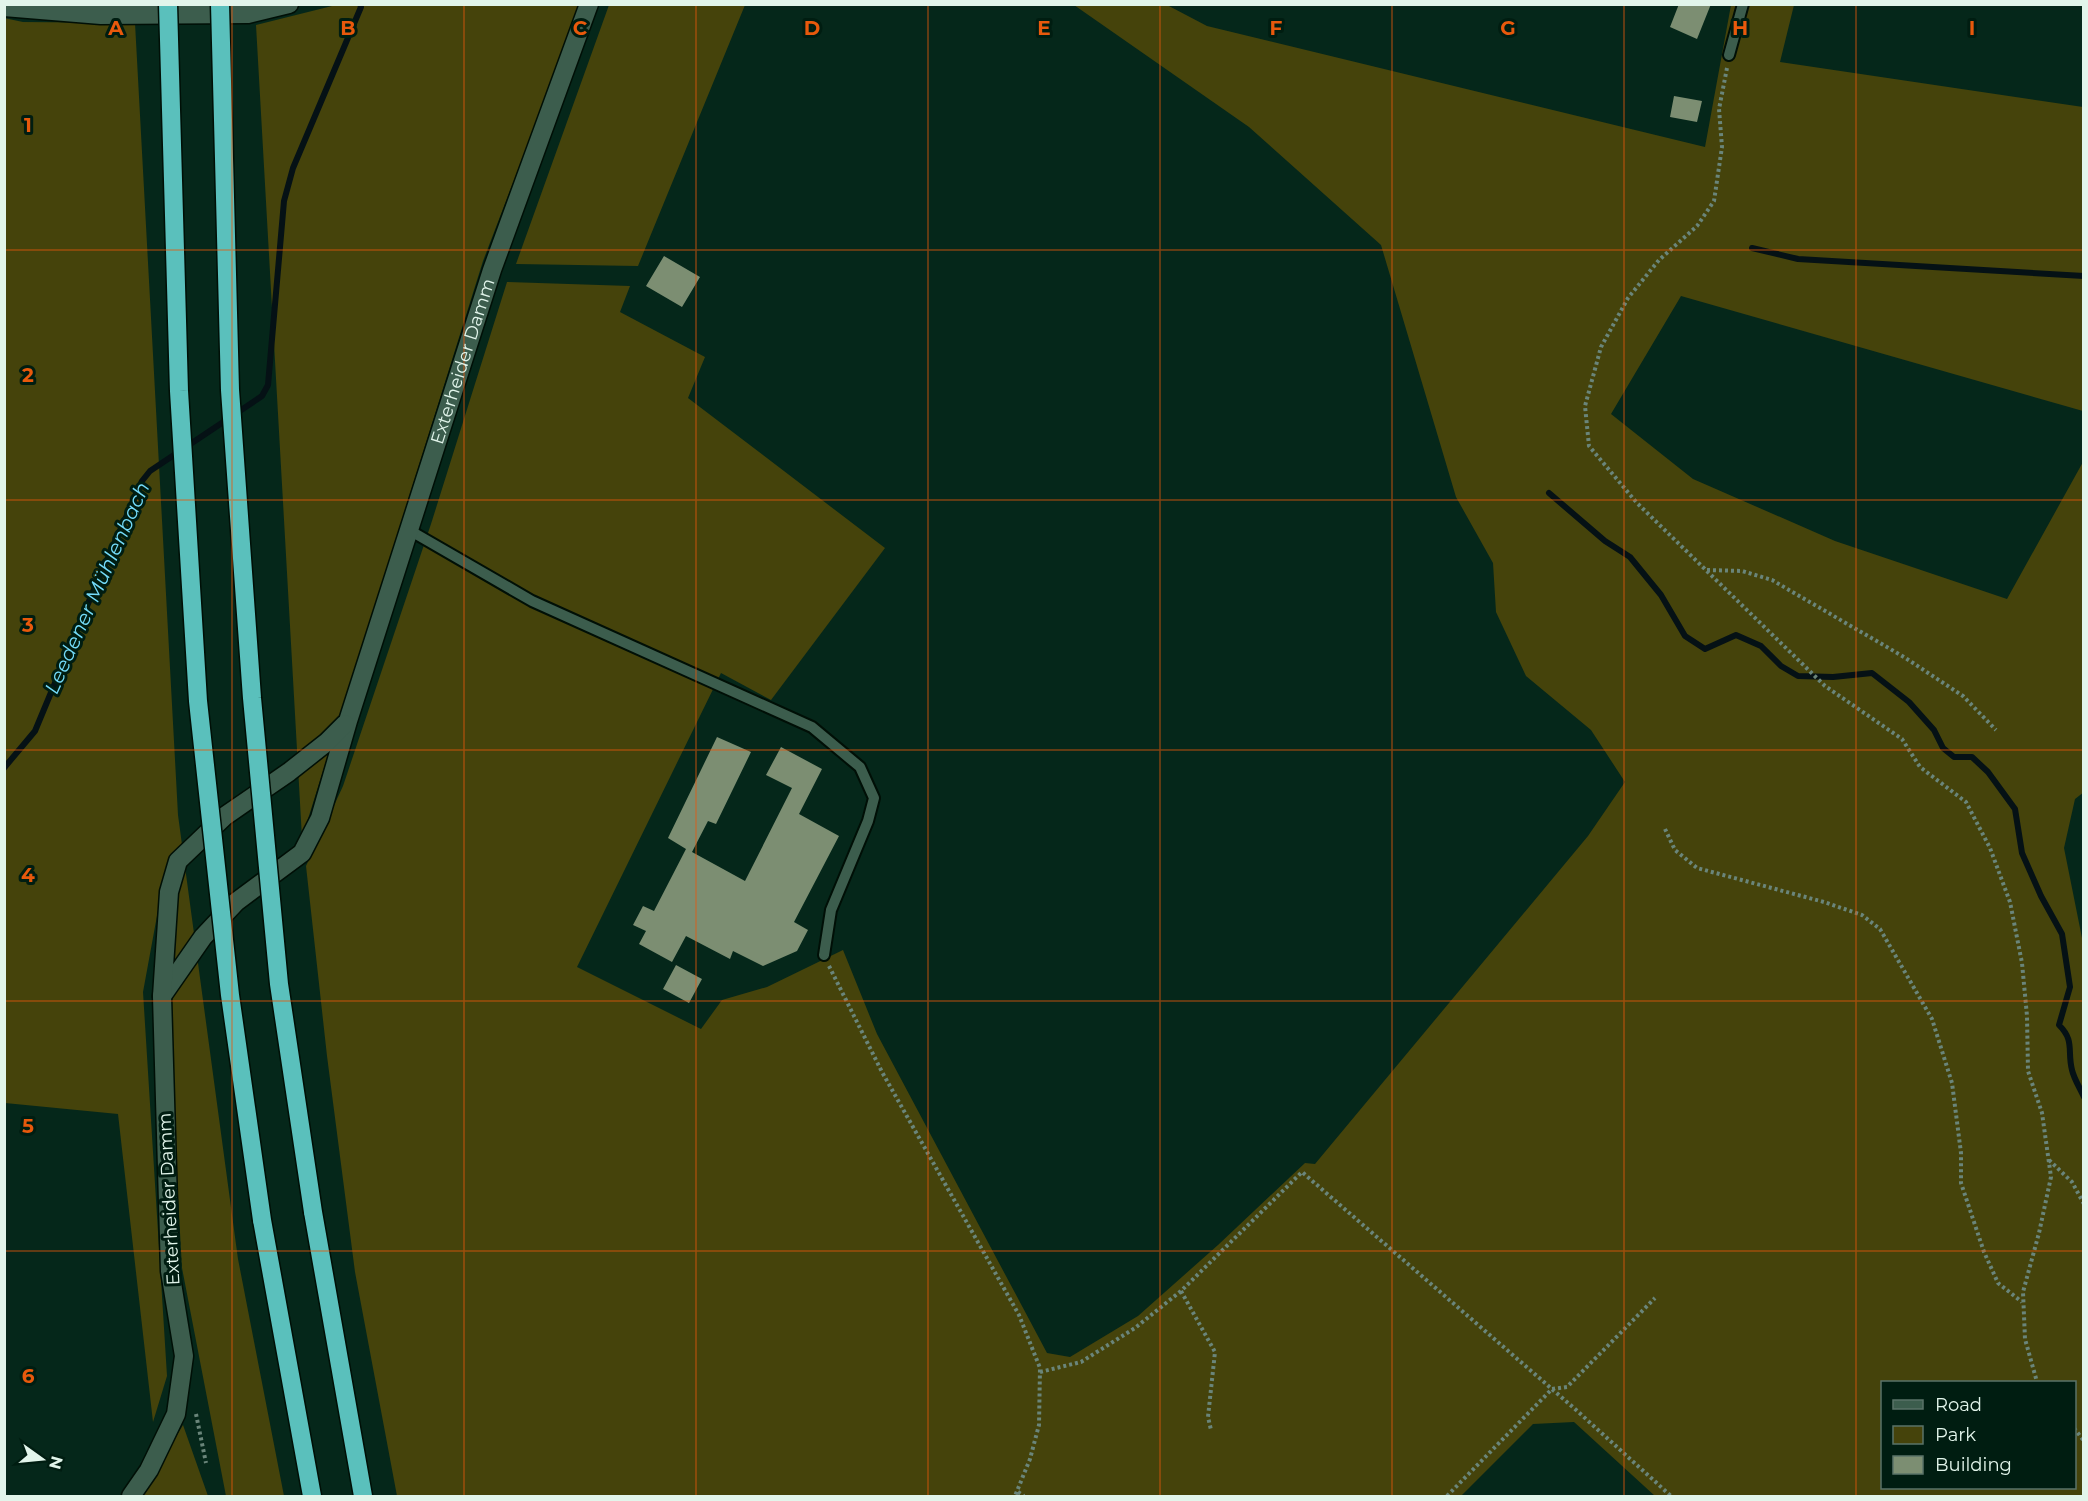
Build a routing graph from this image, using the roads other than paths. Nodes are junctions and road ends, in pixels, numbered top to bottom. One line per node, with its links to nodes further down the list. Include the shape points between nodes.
1 (168, 4): 13 (highway, bridge, via 179,391 198,701 230,995 262,1220)
2 (220, 4): 14 (highway, bridge, via 230,390 252,698 279,984 313,1212)
3 (289, 4): 6 (street, via 248,14 101,15)
4 (589, 4): 8 (street, Exterheider Damm, via 492,270)
5 (1743, 4): 7 (lane)
6 (4, 7)
7 (1729, 55)
8 (409, 530): 9 (street, Exterheider Damm); 10 (lane, via 532,601 812,728 860,767 874,798 831,910)
9 (348, 721): 11 (street, Exterheider Damm, via 320,818 302,853 236,902 203,937); 11 (street, Exterheider Damm, via 312,754 225,816 178,861 169,892)
10 (824, 955)
11 (162, 996): 12 (street, Exterheider Damm, via 170,1271 184,1356 176,1414)
12 (131, 1497)
13 (312, 1497)
14 (363, 1497)

